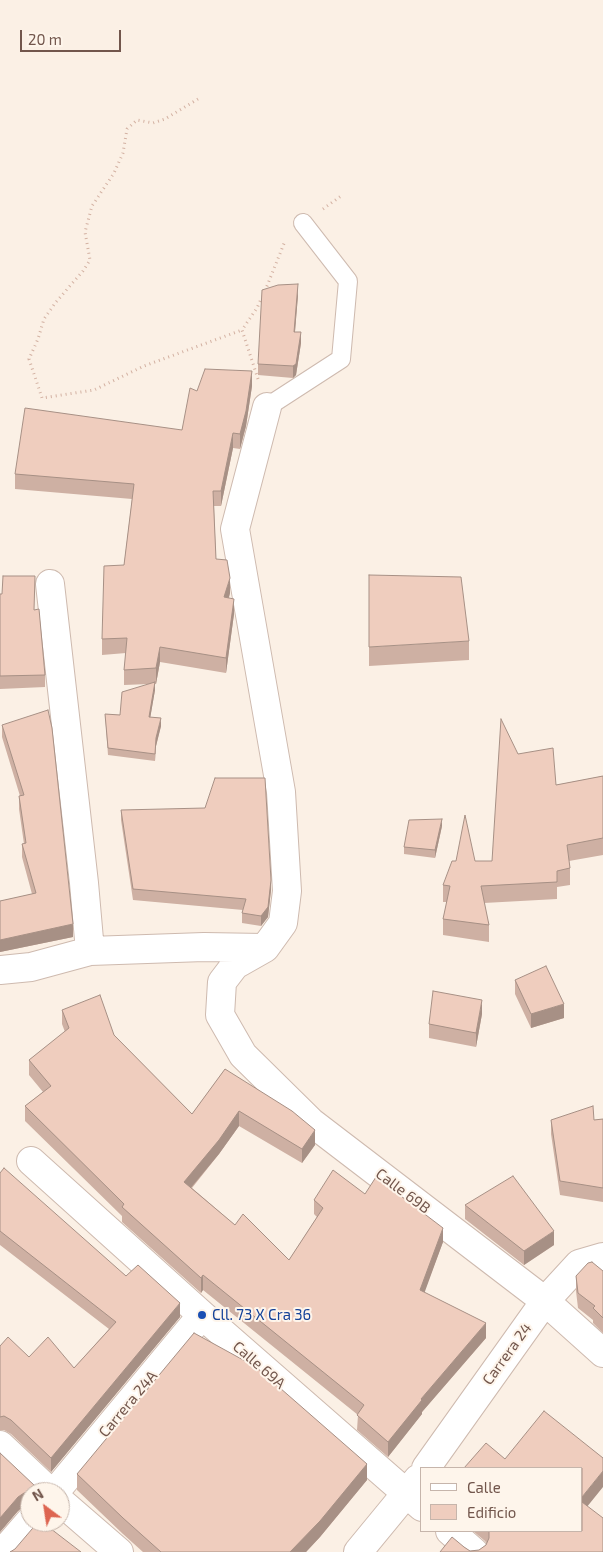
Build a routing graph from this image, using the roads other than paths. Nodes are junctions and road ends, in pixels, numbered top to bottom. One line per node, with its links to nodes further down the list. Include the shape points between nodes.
1 (303, 223): 2 (lane, via 348,281 341,359)
2 (267, 408): 4 (street, via 234,529 281,792 287,891 283,923)
3 (50, 584): 5 (street)
4 (265, 948): 5 (street); 9 (street, Calle 69B, via 235,965 222,982 220,1015 243,1055 311,1122)
5 (90, 951): 6 (street, via 31,967)
6 (0, 970)
7 (32, 1161): 10 (street, Calle 69A)
8 (603, 1257): 9 (street, Carrera 24, via 579,1264)
9 (546, 1301): 11 (street, Calle 69B); 13 (street, Carrera 24)
10 (202, 1316): 15 (street, Carrera 24A); 16 (street, Calle 69A)
11 (603, 1353)
12 (0, 1445): 14 (street)
13 (427, 1467)
14 (39, 1482)
15 (63, 1482)
16 (417, 1491): 22 (street)
17 (70, 1510): 21 (street)
18 (20, 1532): 20 (street)
19 (451, 1532): 23 (street)
20 (3, 1552)
21 (119, 1552)
22 (358, 1552)
23 (474, 1552)

